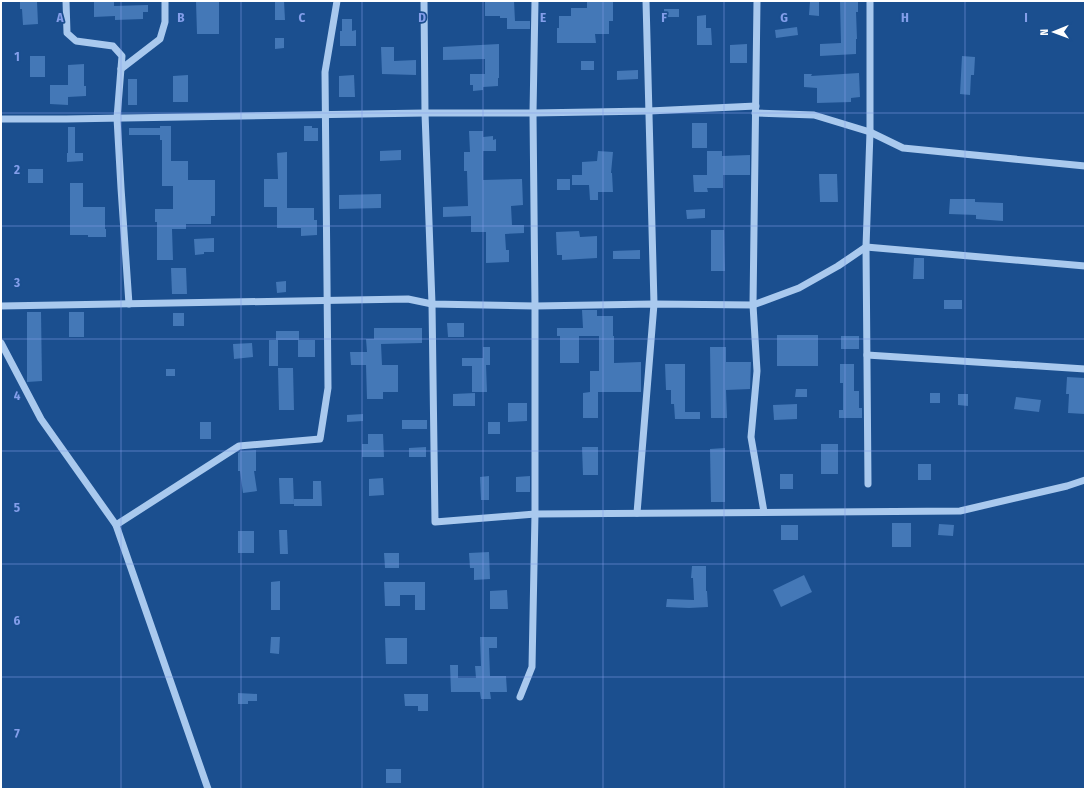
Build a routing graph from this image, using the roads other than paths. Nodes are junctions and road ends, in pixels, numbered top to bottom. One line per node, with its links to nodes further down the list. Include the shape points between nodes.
1 (66, 1): 9 (street, via 67,33 76,41 113,46 122,56)
2 (165, 1): 9 (street, via 165,22 160,39)
3 (337, 1): 14 (street, via 325,72)
4 (424, 1): 12 (street)
5 (535, 1): 13 (street)
6 (646, 1): 11 (street)
7 (757, 1): 10 (street)
8 (870, 1): 17 (street)
9 (121, 69): 15 (street)
10 (756, 109): 11 (street); 17 (street, via 814,115); 25 (street)
11 (650, 111): 13 (street); 24 (street)
12 (425, 113): 13 (street); 14 (street); 23 (street)
13 (533, 114): 27 (street)
14 (326, 115): 15 (street); 21 (street)
15 (117, 118): 16 (street); 22 (street)
16 (1, 119)
17 (870, 132): 18 (street, via 903,148); 19 (street)
18 (1085, 166)
19 (866, 247): 20 (street); 25 (street, via 799,288); 29 (street)
20 (1085, 266)
21 (327, 301): 22 (street); 23 (street, via 408,299); 36 (street, via 328,388 320,439 239,446)
22 (129, 304): 26 (street)
23 (432, 304): 27 (street); 35 (street, via 435,522)
24 (654, 304): 25 (street); 27 (street); 34 (street)
25 (753, 305): 33 (street, via 758,371 751,436)
26 (1, 306)
27 (535, 306): 35 (street)
28 (1, 343): 36 (street, via 41,419)
29 (867, 355): 30 (street); 32 (street)
30 (1085, 369)
31 (1085, 480): 33 (street, via 960,511)
32 (868, 484)
33 (764, 512): 34 (street)
34 (637, 513): 35 (street)
35 (534, 514): 37 (street, via 532,667)
36 (116, 524): 38 (street)
37 (520, 697)
38 (208, 789)

